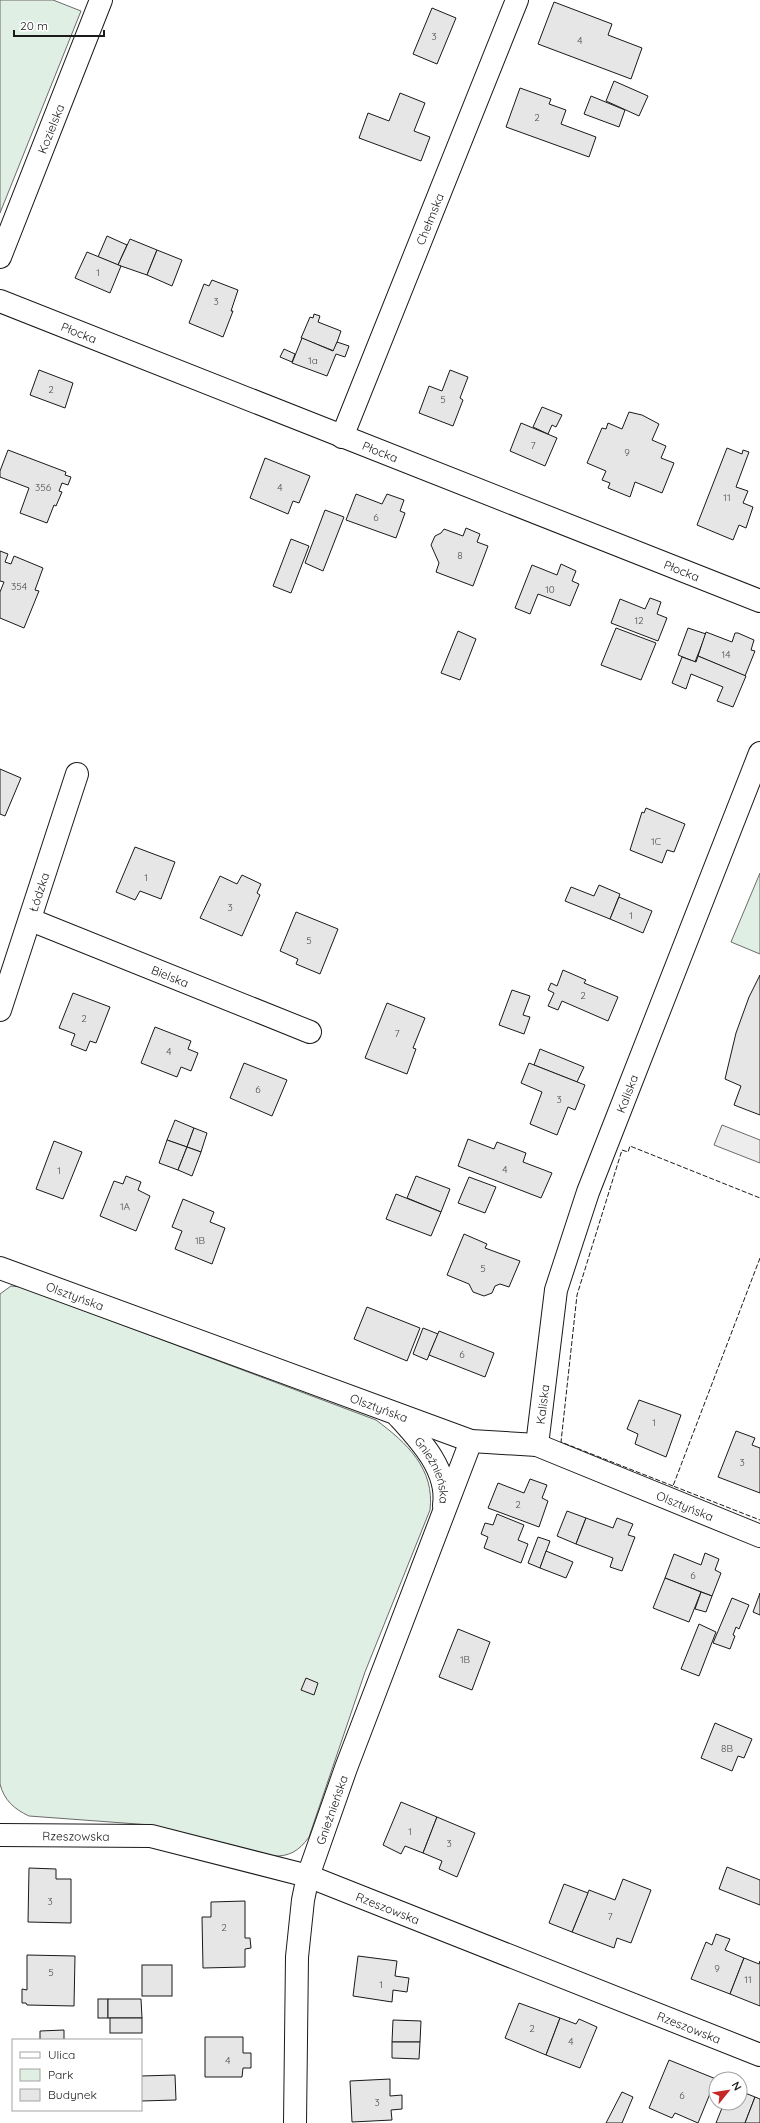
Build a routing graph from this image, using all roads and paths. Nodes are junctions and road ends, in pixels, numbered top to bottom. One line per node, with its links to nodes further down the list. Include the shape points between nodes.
1 (101, 0): 3 (street, Kozielska)
2 (517, 0): 5 (street, Chełmska)
3 (0, 257)
4 (0, 301): 5 (street, Płocka)
5 (342, 437): 6 (street, Płocka)
6 (760, 601)
7 (760, 753): 15 (street, Kaliska, via 588,1192 556,1290)
8 (77, 774): 9 (street, Łódzka)
9 (31, 920): 10 (street, Łódzka); 11 (street, Bielska)
10 (0, 1010)
11 (310, 1032)
12 (0, 1268): 13 (street, Olsztyńska)
13 (396, 1413): 14 (street, Olsztyńska); 16 (street, Gnieźnieńska, via 419,1439 440,1474 444,1499)
14 (471, 1441): 15 (street, Olsztyńska); 16 (street, Gnieźnieńska)
15 (537, 1445): 17 (street, Olsztyńska)
16 (442, 1512): 19 (street, Gnieźnieńska)
17 (760, 1536)
18 (0, 1835): 19 (street, Rzeszowska, via 151,1836)
19 (308, 1876): 20 (street, Rzeszowska); 21 (street, Gnieźnieńska, via 297,1957)
20 (760, 2055)
21 (295, 2123)

